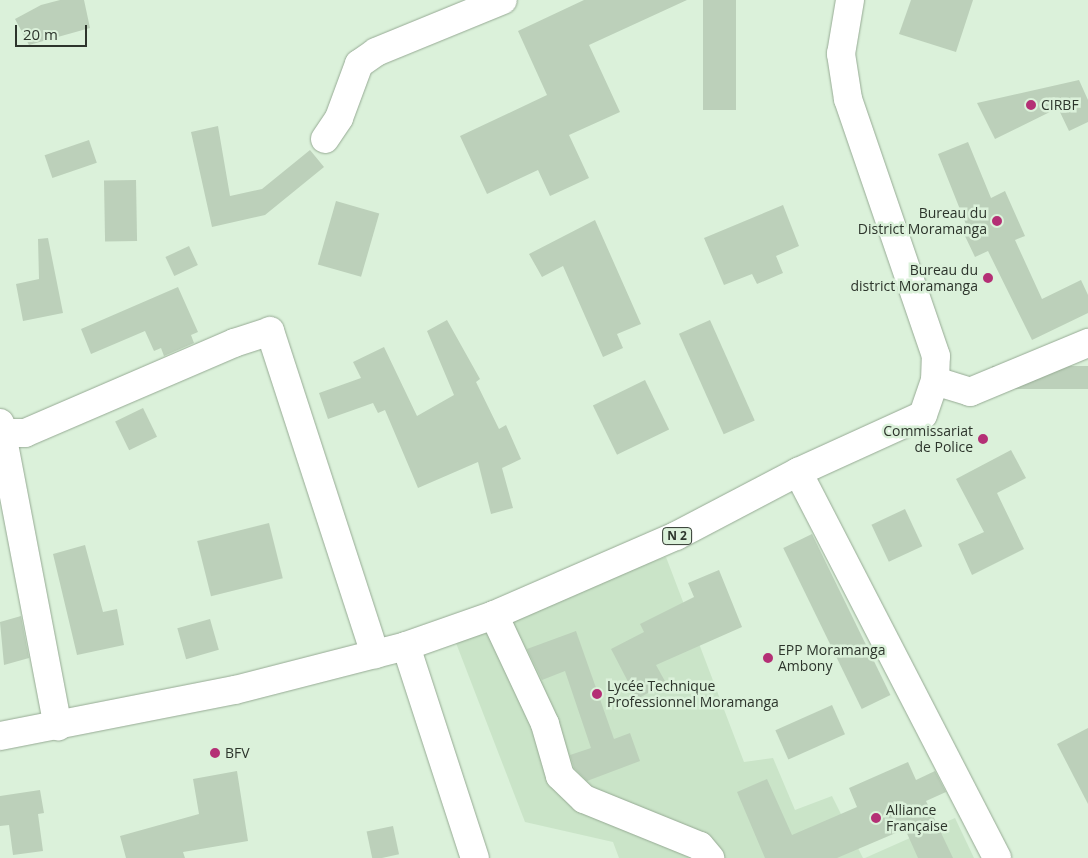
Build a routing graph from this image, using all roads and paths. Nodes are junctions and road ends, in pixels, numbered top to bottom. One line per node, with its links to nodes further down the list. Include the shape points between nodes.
1 (503, 0): 3 (street, via 376,52 359,64 339,118)
2 (850, 0): 5 (street, N 2, via 840,54 848,99 936,356)
3 (325, 139)
4 (1088, 343): 5 (street, via 970,392)
5 (935, 381): 7 (street, N 2, via 923,415)
6 (1, 428): 10 (street, via 26,433 234,343 270,331); 11 (street)
7 (798, 472): 8 (street, N 2, via 676,536); 15 (street)
8 (494, 615): 9 (street, N 2); 14 (street, via 545,724 560,776 584,799 700,846)
9 (406, 646): 10 (street, N 2); 13 (street)
10 (375, 654): 11 (street, N 2, via 235,690)
11 (58, 726): 12 (street, N 2)
12 (0, 736)
13 (475, 858)
14 (710, 858)
15 (997, 858)

